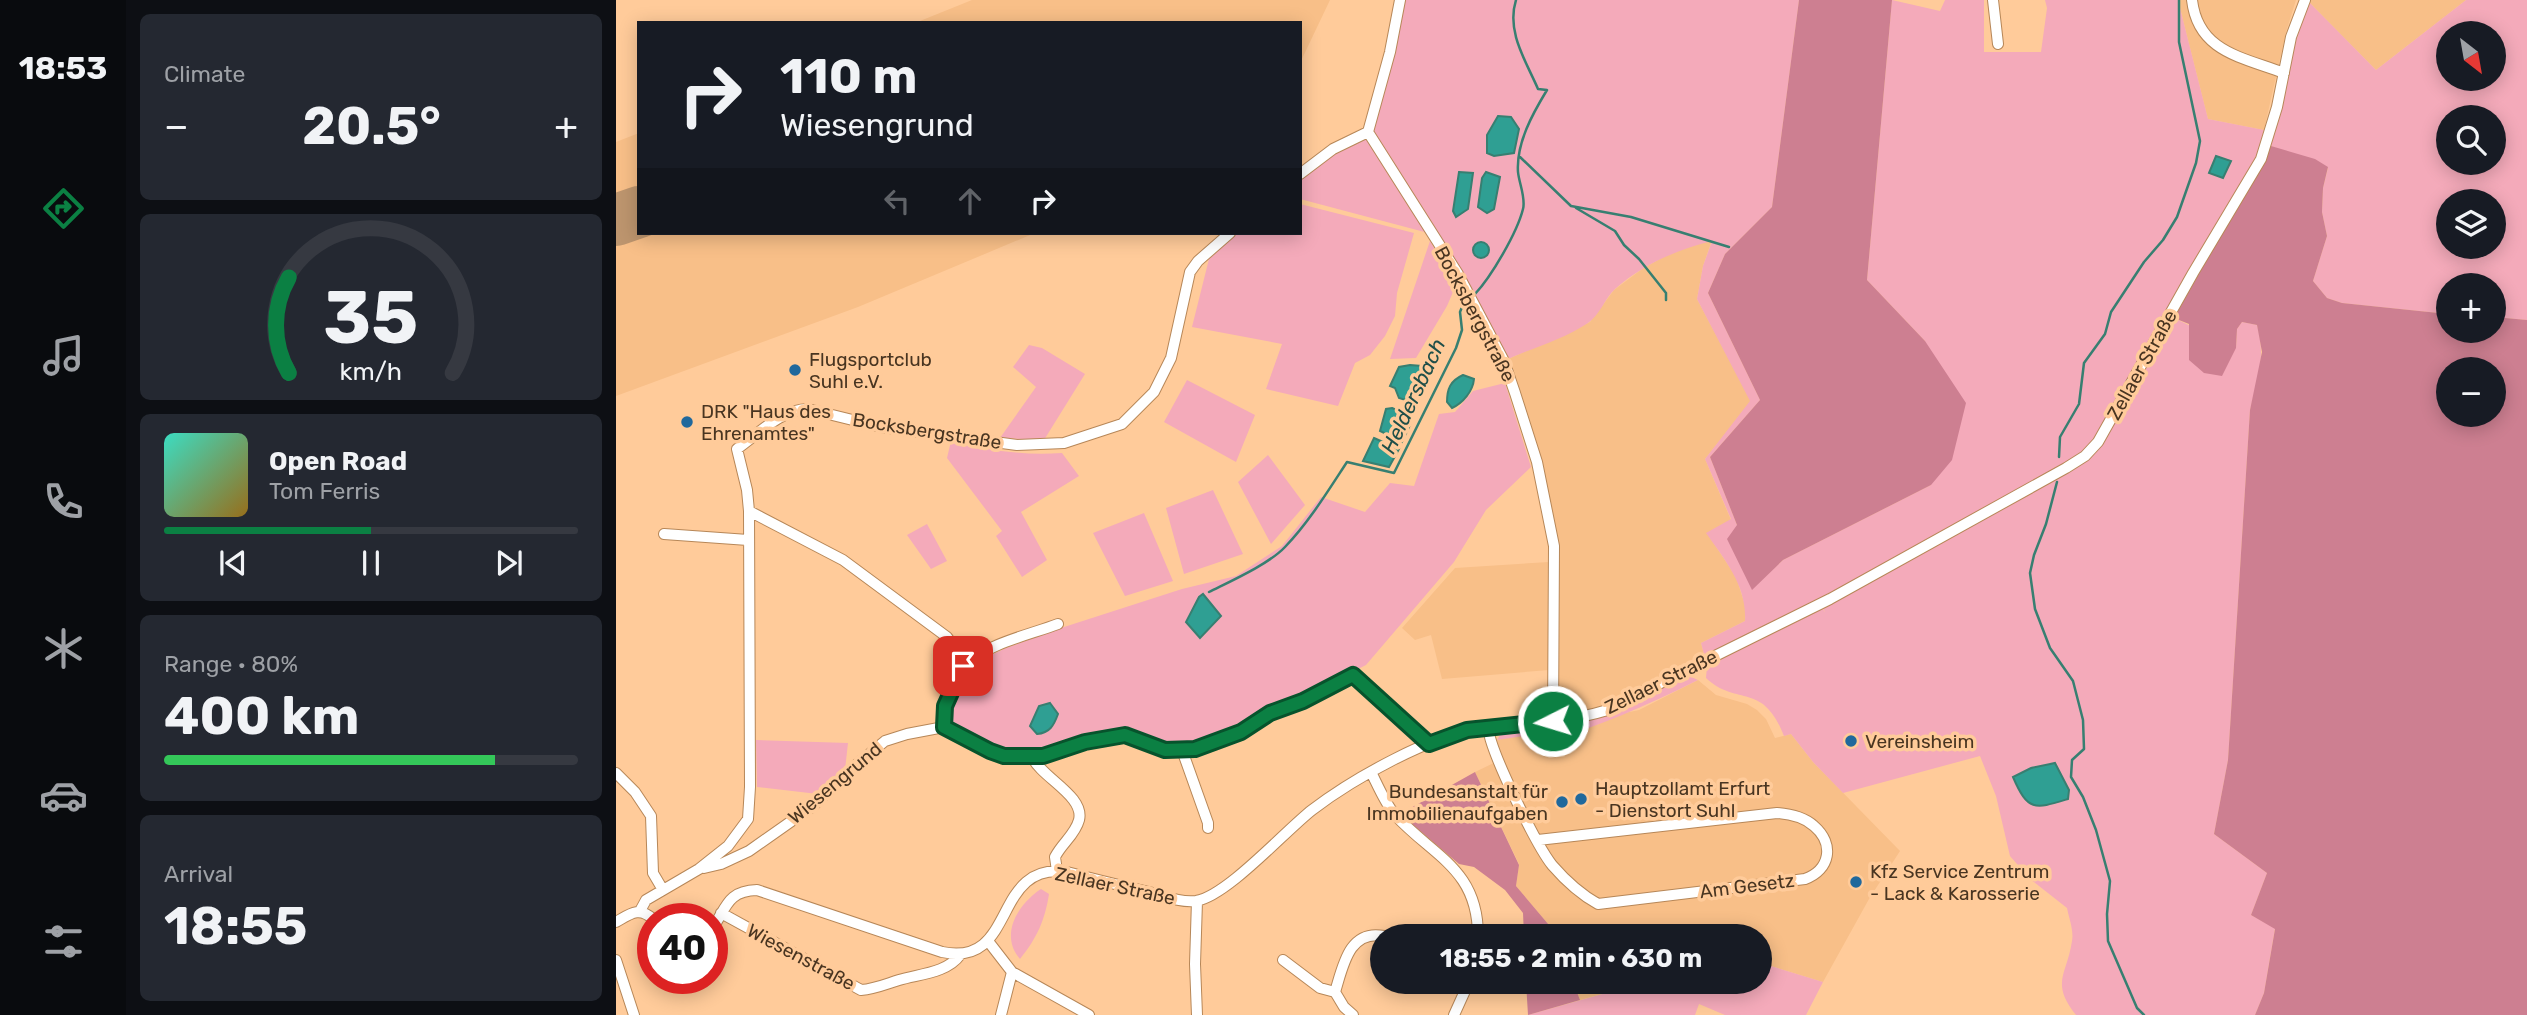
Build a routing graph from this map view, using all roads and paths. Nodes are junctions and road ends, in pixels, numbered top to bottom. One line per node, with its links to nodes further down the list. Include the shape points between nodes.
1 (1400, 0): 7 (street)
2 (1993, 0): 5 (street)
3 (2192, 0): 6 (street, via 2196,23 2218,48)
4 (2305, 0): 6 (street, Zellaer Straße)
5 (1998, 44)
6 (2284, 73): 15 (street, Zellaer Straße, via 2261,159 2098,442 2085,456 1821,604 1604,711)
7 (1368, 132): 8 (street, via 1333,149); 15 (street, Bocksbergstraße, via 1458,274 1516,393 1554,546)
8 (1302, 172)
9 (1228, 235): 10 (street, Bocksbergstraße, via 1191,272 1171,358 1154,392 1122,425 1065,443 1017,444 881,427 798,409 737,449)
10 (748, 511): 12 (street, Bocksbergstraße); 14 (street, via 843,561 947,636 955,658)
11 (664, 534): 12 (street)
12 (748, 540): 25 (street, Bocksbergstraße, via 748,819 728,846)
13 (1058, 624): 14 (street, via 995,647 963,666)
14 (945, 706): 17 (street)
15 (1553, 721): 16 (street, Zellaer Straße)
16 (1488, 726): 18 (street, Zellaer Straße); 24 (street, Am Gesetz, via 1495,754)
17 (944, 727): 20 (street, via 1004,756); 25 (street, Wiesengrund, via 885,741 813,806 749,851)
18 (1429, 744): 19 (street, via 1353,675 1270,713 1241,732); 21 (street, Zellaer Straße)
19 (1182, 750): 20 (street, via 1165,750 1125,735); 23 (street)
20 (1032, 757): 26 (street, via 1079,810 1074,833 1055,857)
21 (1371, 772): 28 (street, Zellaer Straße, via 1310,811 1218,892); 34 (street, via 1393,813 1460,875)
22 (616, 773): 27 (street, via 651,816 653,873)
23 (1208, 828)
24 (1538, 840): 24 (street, Am Gesetz, via 1551,864 1583,896 1598,904 1805,879 1824,866 1828,852 1814,826 1792,814 1777,813)
25 (699, 869): 27 (street, Bocksbergstraße)
26 (1057, 871): 28 (street, Zellaer Straße); 36 (street, Zellaer Straße, via 1038,874 1021,888)
27 (663, 890): 29 (street, Bocksbergstraße)
28 (1197, 901): 46 (street)
29 (644, 903)
30 (727, 903): 37 (street, via 738,893 757,890)
31 (637, 912): 33 (street)
32 (728, 917): 37 (street, Wiesenstraße, via 861,990 937,970)
33 (616, 922)
34 (1476, 924)
35 (1370, 935): 41 (street, via 1356,942 1345,956)
36 (988, 940): 37 (street, Zellaer Straße, via 975,951); 40 (street)
37 (960, 955)
38 (616, 960): 43 (street)
39 (1283, 960): 41 (street, via 1320,988)
40 (1013, 972): 44 (street); 45 (street)
41 (1335, 992): 47 (street)
42 (1464, 994): 48 (street)
43 (634, 1015)
44 (1001, 1015)
45 (1089, 1015)
46 (1197, 1015)
47 (1353, 1015)
48 (1454, 1015)

